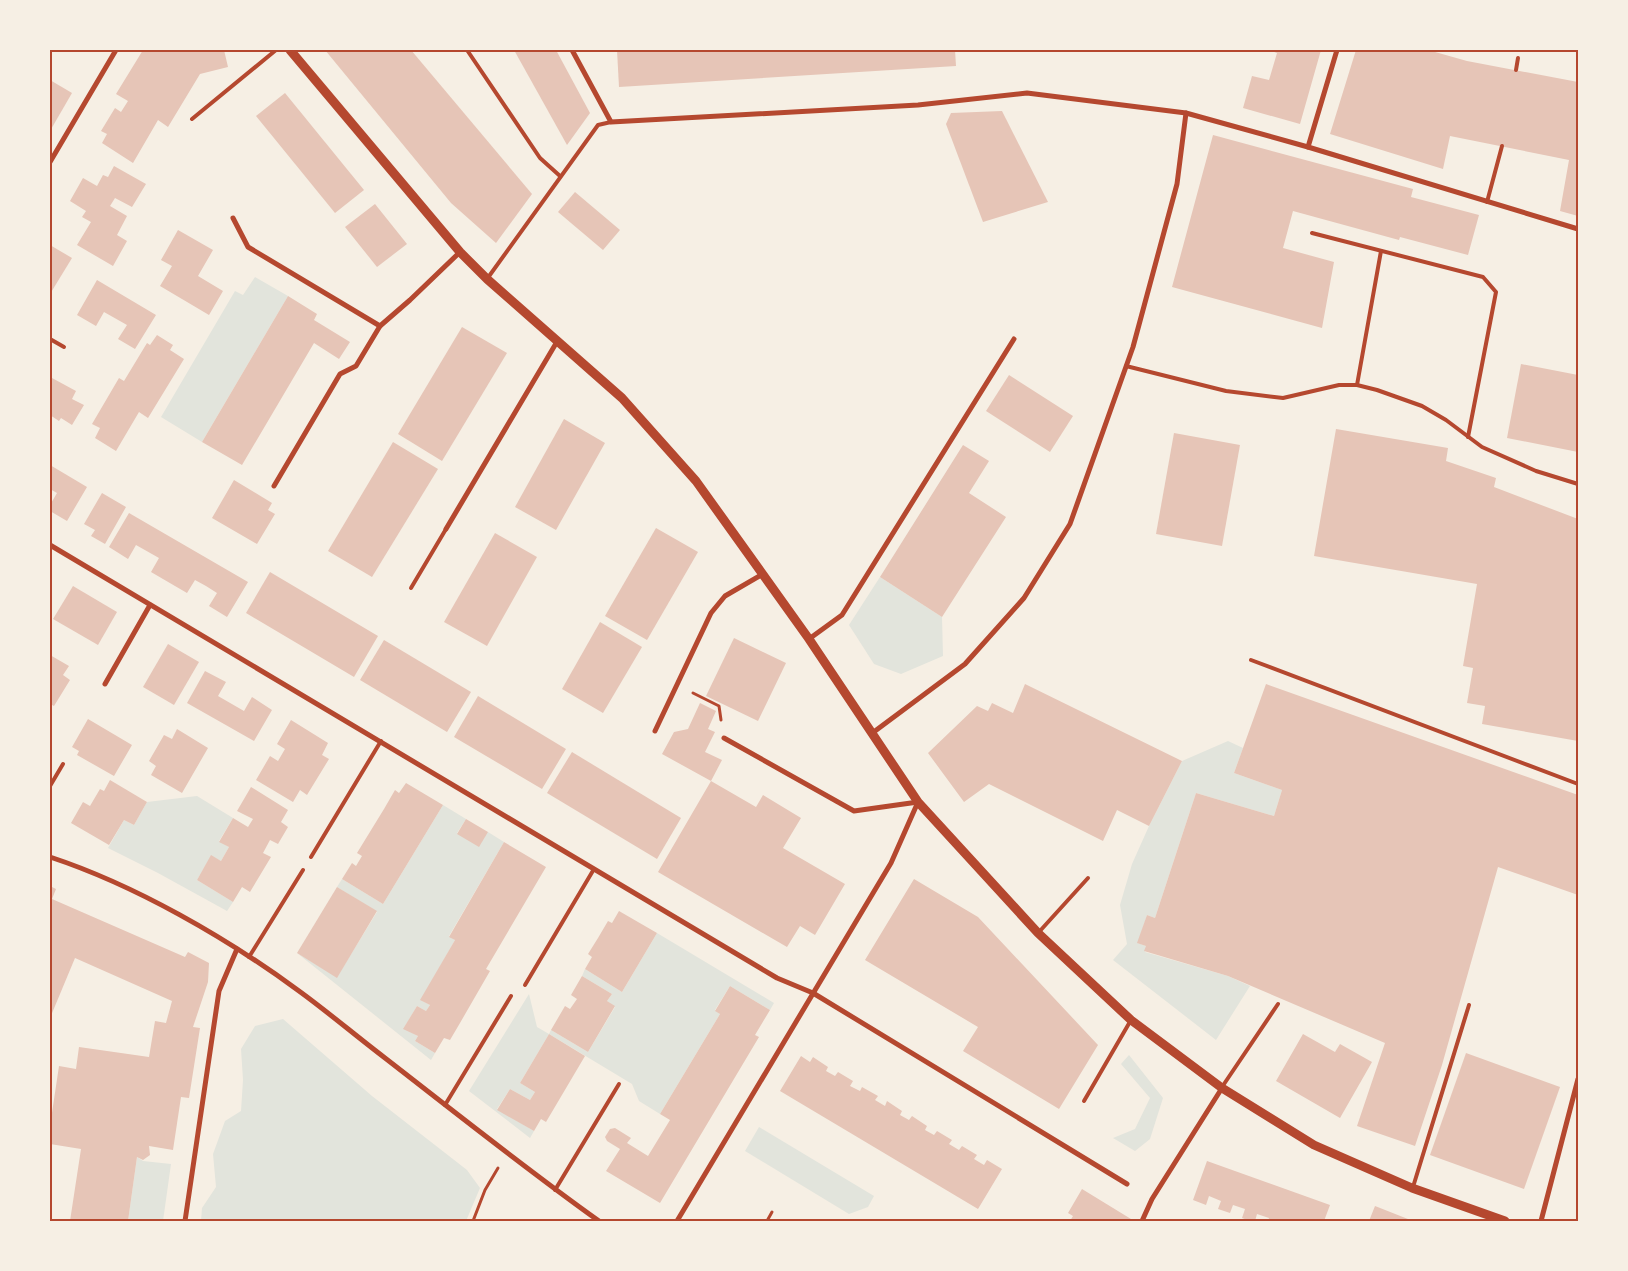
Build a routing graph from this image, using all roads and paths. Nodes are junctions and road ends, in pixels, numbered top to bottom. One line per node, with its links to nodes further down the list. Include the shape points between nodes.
1 (116, 50): 14 (street)
2 (276, 50): 10 (lane)
3 (290, 50): 21 (street)
4 (467, 50): 15 (lane, via 540,158)
5 (572, 50): 11 (street)
6 (1337, 50): 13 (street)
7 (1518, 58): 8 (lane)
8 (1516, 70)
9 (1186, 113): 11 (street, via 1027,93 918,105); 13 (street); 28 (street, via 1177,184)
10 (192, 119)
11 (611, 122): 15 (lane, via 598,125)
12 (1502, 146): 16 (lane)
13 (1308, 147): 16 (street)
14 (50, 162)
15 (560, 176): 22 (lane)
16 (1487, 202): 18 (street)
17 (233, 218): 23 (street, via 248,247)
18 (1578, 230)
19 (1312, 233): 20 (lane)
20 (1381, 251): 29 (lane); 30 (lane, via 1483,277 1496,292)
21 (460, 252): 22 (street); 23 (street)
22 (487, 279): 26 (street)
23 (380, 326): 32 (street, via 356,366 340,374)
24 (50, 339): 27 (lane)
25 (1014, 339): 38 (street, via 842,615)
26 (558, 340): 33 (street); 35 (street, via 622,398 696,481)
27 (64, 347)
28 (1126, 366): 29 (lane, via 1226,391 1283,398 1339,385); 43 (street, via 1070,524 1024,598 965,664)
29 (1357, 385): 30 (lane, via 1422,406)
30 (1468, 437): 31 (lane, via 1482,447 1536,471)
31 (1578, 484)
32 (274, 486)
33 (446, 529): 36 (lane)
34 (50, 545): 37 (street)
35 (762, 574): 38 (street); 41 (street, via 725,596 711,613)
36 (411, 588)
37 (150, 604): 40 (street); 45 (street)
38 (809, 639): 43 (street)
39 (1251, 660): 47 (lane)
40 (105, 684)
41 (677, 684): 42 (street); 44 (path, via 719,706)
42 (655, 731)
43 (871, 734): 49 (street)
44 (724, 738): 49 (street, via 854,811)
45 (381, 742): 51 (lane); 52 (street)
46 (63, 764): 48 (lane)
47 (1578, 784)
48 (50, 786)
49 (918, 802): 55 (street); 59 (street, via 890,863)
50 (50, 857): 56 (street, via 84,868 171,911)
51 (311, 857)
52 (594, 869): 58 (lane); 59 (street, via 777,978)
53 (303, 870): 57 (lane)
54 (1088, 878): 55 (lane)
55 (1038, 933): 63 (street)
56 (237, 950): 57 (street); 74 (street, via 219,991)
57 (249, 957): 68 (street, via 299,991)
58 (525, 985)
59 (813, 993): 70 (street); 77 (street)
60 (511, 996): 68 (lane)
61 (1278, 1004): 66 (lane)
62 (1469, 1005): 71 (lane)
63 (1131, 1020): 66 (street); 67 (lane)
64 (1578, 1078): 81 (street)
65 (619, 1084): 72 (lane)
66 (1222, 1088): 71 (street, via 1314,1145); 79 (street, via 1152,1199)
67 (1084, 1101)
68 (445, 1105): 69 (street)
69 (508, 1153): 72 (street); 75 (path, via 485,1190)
70 (1126, 1184)
71 (1412, 1188): 80 (street)
72 (554, 1190): 76 (street)
73 (772, 1212): 78 (path)
74 (185, 1221)
75 (473, 1221)
76 (598, 1221)
77 (677, 1221)
78 (767, 1221)
79 (1142, 1221)
80 (1505, 1221)
81 (1541, 1221)

